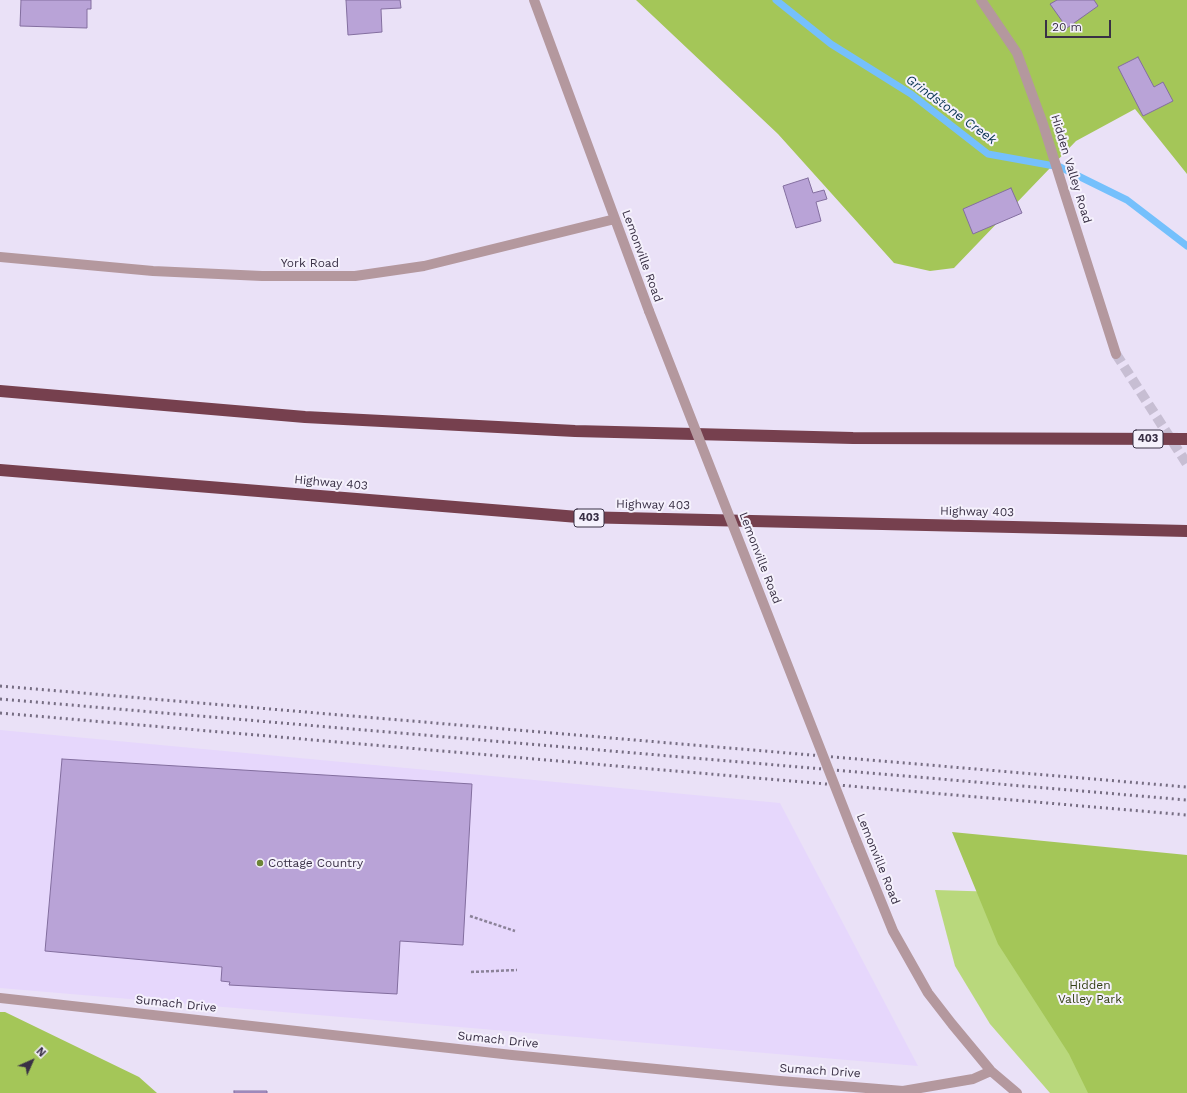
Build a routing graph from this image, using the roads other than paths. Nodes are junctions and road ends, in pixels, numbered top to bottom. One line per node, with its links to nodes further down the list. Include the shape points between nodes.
1 (534, 0): 3 (street, Lemonville Road)
2 (981, 0): 5 (street, Hidden Valley Road, via 1017,53 1049,142)
3 (615, 219): 4 (street, York Road, via 424,266 355,276 161,272); 11 (street, Lemonville Road, bridge, via 893,931 928,993)
4 (0, 258)
5 (1116, 354)
6 (0, 391): 7 (highway, 403, via 305,417 575,431 853,438)
7 (1187, 439)
8 (0, 470): 9 (highway, Highway 403 / 403, via 578,517)
9 (1187, 531)
10 (0, 998): 11 (street, Sumach Drive, via 512,1055 903,1091 973,1079)
11 (991, 1071): 12 (street, Lemonville Road)
12 (1017, 1093)

